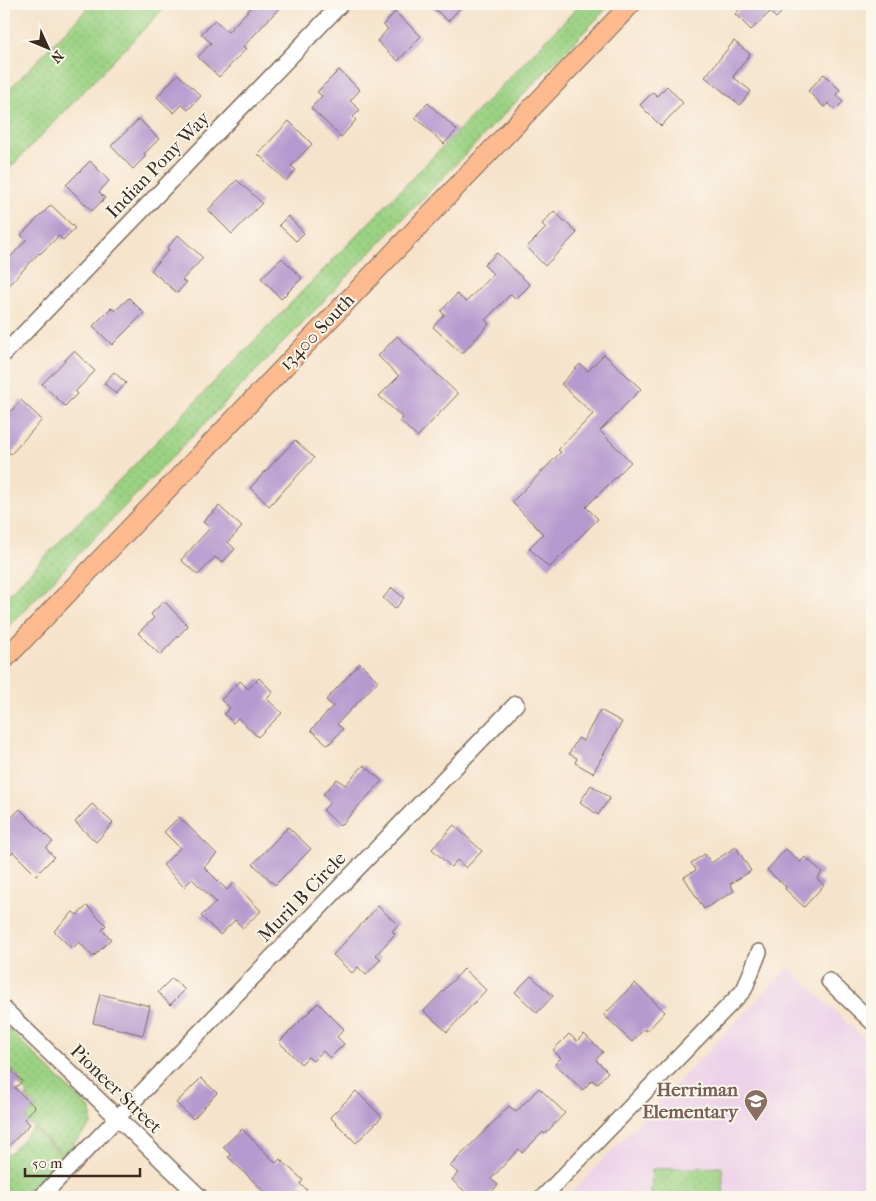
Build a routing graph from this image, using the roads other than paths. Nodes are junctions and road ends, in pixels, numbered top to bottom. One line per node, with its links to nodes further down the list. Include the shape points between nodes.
1 (341, 4): 3 (street, Indian Pony Way)
2 (631, 4): 4 (main road, 13400 South)
3 (4, 354)
4 (4, 660)
5 (516, 704): 10 (street, Muril B Circle)
6 (759, 952): 13 (street, via 744,990)
7 (829, 981): 9 (street)
8 (4, 1009): 10 (street, Pioneer Street)
9 (872, 1022)
10 (117, 1118): 11 (street, Muril B Circle); 12 (street, Pioneer Street)
11 (42, 1197)
12 (200, 1197)
13 (543, 1197)

